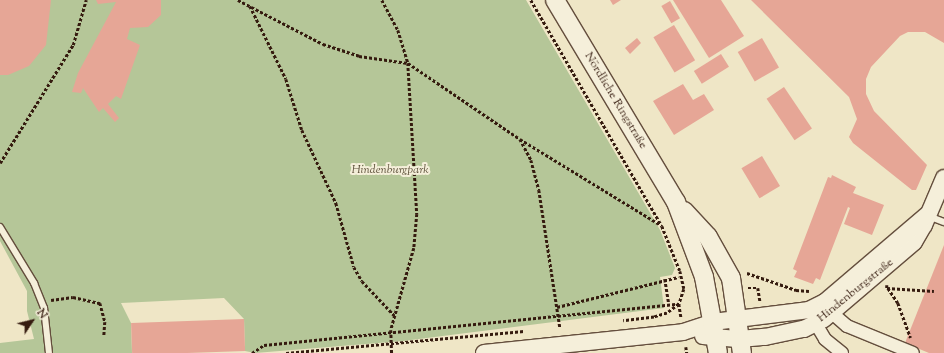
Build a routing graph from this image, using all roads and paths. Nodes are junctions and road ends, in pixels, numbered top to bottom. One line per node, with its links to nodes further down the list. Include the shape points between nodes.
1 (86, 0): 9 (path, via 73,45)
2 (238, 0): 6 (path)
3 (382, 0): 7 (path, via 398,30)
4 (531, 0): 14 (path)
5 (555, 0): 11 (main road, Nördliche Ringstraße)
6 (249, 6): 7 (path, via 323,44 359,56); 29 (path, via 286,79 302,130 336,203 354,267 362,281)
7 (408, 63): 8 (path); 29 (path, via 416,214 414,248)
8 (520, 139): 14 (path); 26 (path, via 530,160 538,190)
9 (0, 163)
10 (944, 178): 12 (street, Hindenburgstraße)
11 (676, 202): 30 (main road, Nördliche Ringstraße, via 708,237 721,257 731,278); 39 (main road, Nördliche Ringstraße, via 704,277)
12 (927, 215): 13 (lane); 27 (street, Hindenburgstraße)
13 (944, 222)
14 (662, 226): 25 (path, via 680,271 684,289)
15 (0, 227): 23 (lane)
16 (747, 273): 22 (path, via 796,290)
17 (678, 277): 18 (path)
18 (665, 279): 24 (path); 26 (path)
19 (886, 281): 20 (path)
20 (887, 288): 21 (path); 40 (path, via 898,304)
21 (934, 291)
22 (811, 292)
23 (42, 302): 38 (path, via 73,297 100,303 105,322); 43 (lane)
24 (669, 304): 25 (path); 28 (path)
25 (678, 304): 31 (path, via 667,313 654,317)
26 (557, 306): 28 (path)
27 (825, 310): 30 (street, Hindenburgstraße); 32 (street, Hindenburgstraße); 49 (street, via 847,326)
28 (558, 315): 33 (path); 36 (path)
29 (394, 316): 36 (path)
30 (737, 318): 39 (street, Hindenburgstraße); 42 (main road, Nördliche Ringstraße)
31 (615, 322)
32 (816, 324): 42 (street, Hindenburgstraße); 48 (street, via 825,339)
33 (560, 327): 34 (path); 35 (path)
34 (568, 327)
35 (554, 328)
36 (391, 330): 41 (path); 44 (path, via 264,344)
37 (525, 331): 41 (path)
38 (104, 336)
39 (716, 338): 42 (street, Hindenburgstraße); 47 (street, via 683,332)
40 (911, 339)
41 (392, 344): 45 (path); 46 (path)
42 (741, 346)
43 (49, 353)
44 (252, 353)
45 (286, 353)
46 (392, 353)
47 (484, 353)
48 (842, 353)
49 (913, 353)

